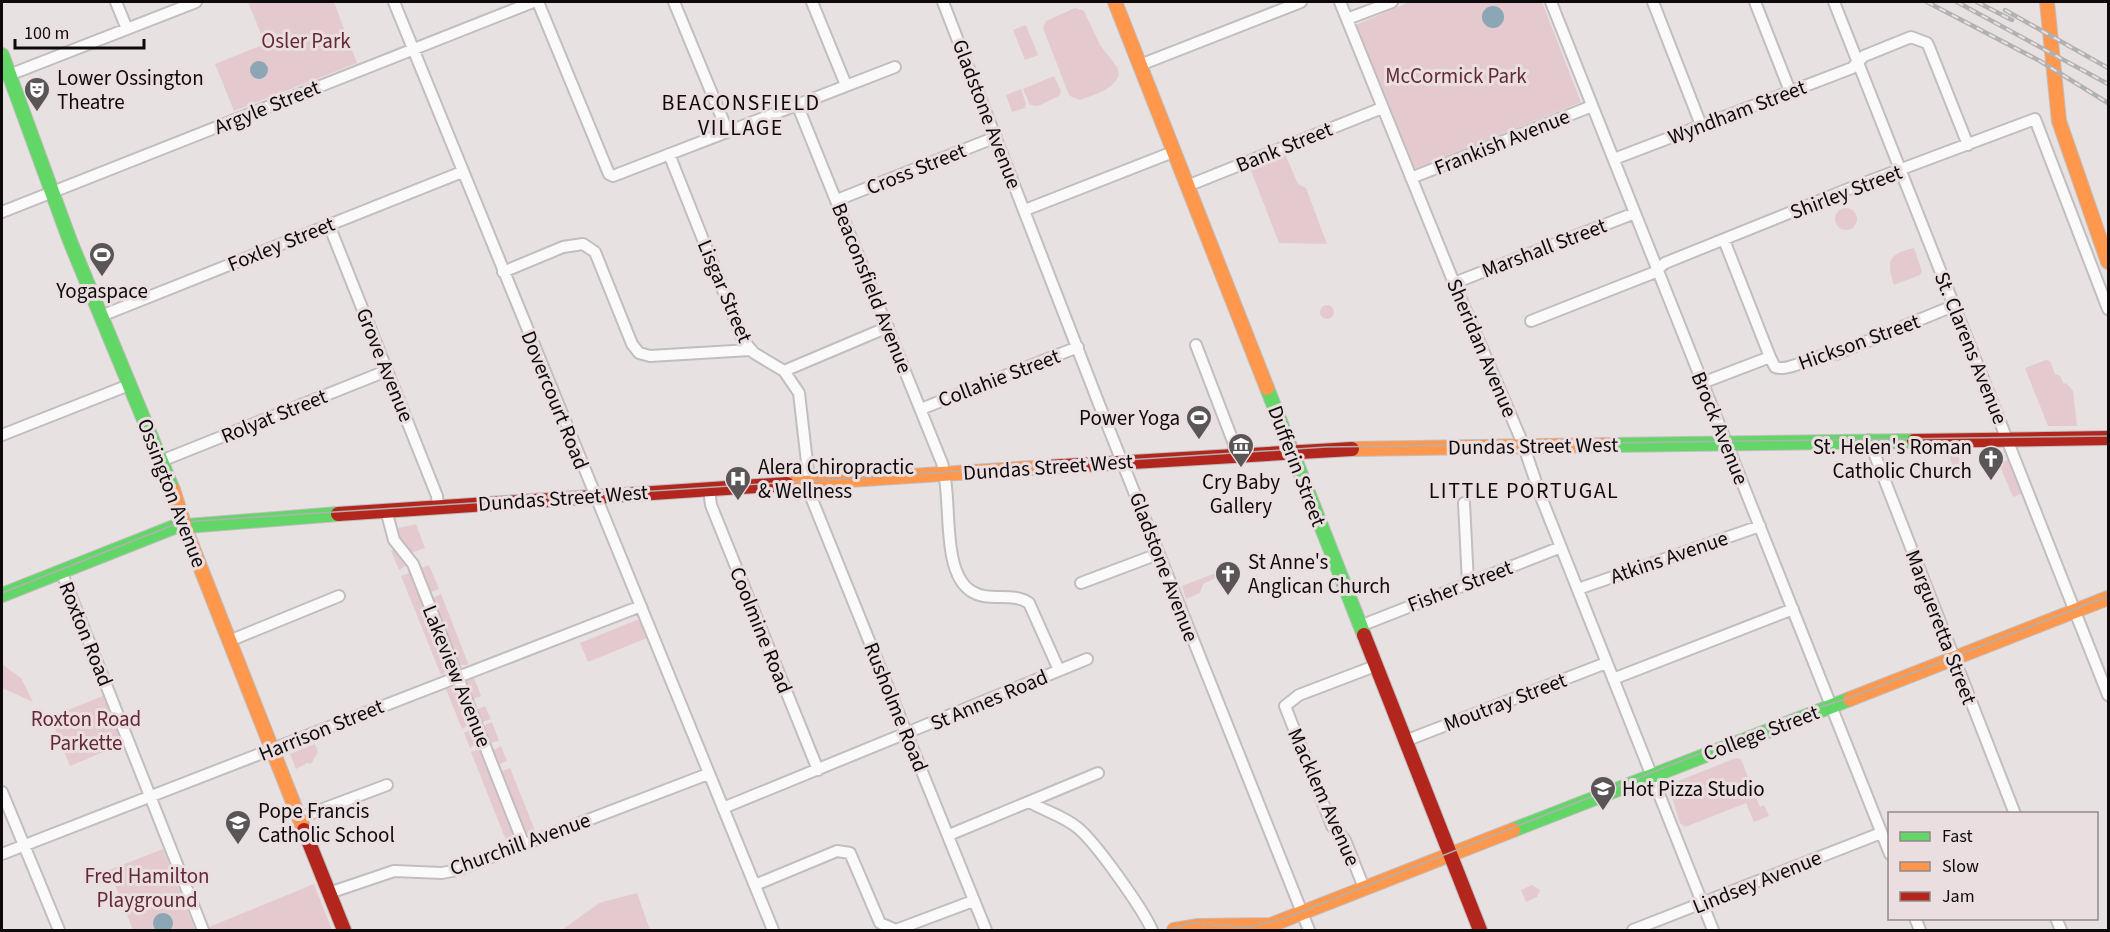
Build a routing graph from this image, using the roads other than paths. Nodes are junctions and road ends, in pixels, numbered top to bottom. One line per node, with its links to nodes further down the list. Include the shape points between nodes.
1 (116, 2): 19 (street)
2 (196, 2): 19 (street)
3 (394, 2): 20 (street, Dovercourt Road)
4 (532, 2): 20 (street, Argyle Street)
5 (538, 2): 36 (street, via 609,174 613,176)
6 (674, 2): 32 (street)
7 (812, 2): 26 (street)
8 (943, 2): 33 (street, Gladstone Avenue)
9 (1115, 2): 23 (main road, Dufferin Street)
10 (1300, 2): 23 (street)
11 (1340, 2): 18 (street, Sheridan Avenue)
12 (1392, 2): 18 (street)
13 (1551, 2): 29 (street, Brock Avenue)
14 (1653, 2): 31 (street)
15 (1755, 2): 27 (street)
16 (1834, 2): 22 (street, St. Clarens Avenue)
17 (2047, 2): 49 (main road, via 2059,121)
18 (1347, 19): 30 (street, Sheridan Avenue)
19 (127, 29): 25 (street)
20 (414, 49): 39 (street, Dovercourt Road); 42 (street, Argyle Street)
21 (2, 55): 25 (main road, Ossington Avenue)
22 (1858, 62): 27 (street, Wyndham Street, via 1852,68); 34 (street, Wyndham Street, via 1911,37 1926,43); 38 (street, St. Clarens Avenue)
23 (1140, 65): 35 (main road, Dufferin Street)
24 (895, 67): 26 (street)
25 (9, 75): 42 (main road, Ossington Avenue)
26 (846, 85): 28 (street)
27 (1790, 91): 31 (street, Wyndham Street)
28 (797, 104): 32 (street); 43 (street, Beaconsfield Avenue)
29 (1592, 106): 37 (street, Brock Avenue); 40 (street, Frankish Avenue)
30 (1382, 108): 40 (street, Sheridan Avenue); 41 (street, Bank Street)
31 (1701, 125): 37 (street, Wyndham Street)
32 (727, 130): 36 (street)
33 (996, 137): 43 (street, Cross Street); 44 (street, Gladstone Avenue)
34 (1968, 145): 38 (street, Shirley Street); 54 (street, Shirley Street, via 2035,119)
35 (1173, 152): 41 (main road, Dufferin Street); 44 (street)
36 (669, 154): 60 (street, Lisgar Street)
37 (1614, 159): 46 (street, Brock Avenue)
38 (1901, 171): 48 (street, Shirley Street); 53 (street, St. Clarens Avenue)
39 (462, 172): 47 (street, Foxley Street); 51 (street, Dovercourt Road)
40 (1411, 178): 52 (street, Sheridan Avenue)
41 (1187, 186): 73 (main road, Dufferin Street)
42 (52, 192): 45 (street, Argyle Street); 55 (main road, Ossington Avenue)
43 (837, 200): 57 (street, Beaconsfield Avenue)
44 (1025, 210): 59 (street, Gladstone Avenue)
45 (2, 212)
46 (1635, 213): 50 (street, Brock Avenue); 52 (street, Marshall Street)
47 (329, 225): 55 (street, Foxley Street); 62 (street, Grove Avenue)
48 (1724, 240): 50 (street, Shirley Street); 61 (street)
49 (2109, 262)
50 (1658, 269): 56 (street, Shirley Street); 64 (street, Brock Avenue)
51 (502, 272): 60 (street, via 563,247 583,244 595,252 639,353 657,356); 80 (street, Dovercourt Road)
52 (1454, 283): 72 (street, Sheridan Avenue)
53 (1953, 306): 61 (street, Hickson Street, via 1836,354 1826,353 1783,369 1775,367); 69 (street, St. Clarens Avenue)
54 (2109, 309)
55 (101, 316): 65 (main road, Ossington Avenue)
56 (1531, 321)
57 (888, 327): 63 (street); 66 (street, Beaconsfield Avenue)
58 (1196, 345): 74 (street)
59 (1078, 348): 66 (street, Collahie Street); 76 (street, Gladstone Avenue)
60 (750, 350): 63 (street, Lisgar Street)
61 (1770, 357): 64 (street, Hickson Street)
62 (386, 370): 75 (street, Rolyat Street); 82 (street, Grove Avenue)
63 (784, 371): 78 (street, Lisgar Street, via 802,402)
64 (1702, 382): 71 (street, Brock Avenue)
65 (129, 385): 67 (street); 75 (main road, Ossington Avenue)
66 (921, 409): 77 (street, Beaconsfield Avenue)
67 (2, 435)
68 (2109, 438): 69 (main road, Dundas Street West)
69 (2007, 439): 70 (main road, Dundas Street West); 97 (street, St. Clarens Avenue)
70 (1869, 440): 71 (main road, Dundas Street West); 101 (street, Margueretta Street)
71 (1726, 442): 72 (main road, Dundas Street West); 85 (street, Brock Avenue)
72 (1523, 446): 73 (main road, Dundas Street West); 86 (street, Sheridan Avenue)
73 (1292, 451): 74 (main road, Dundas Street West); 98 (main road, Dufferin Street)
74 (1235, 455): 76 (main road, Dundas Street West)
75 (161, 461): 84 (main road, Ossington Avenue)
76 (1123, 462): 77 (main road, Dundas Street West); 87 (street, Gladstone Avenue)
77 (945, 473): 78 (main road, Dundas Street West); 104 (street, Beaconsfield Avenue, via 957,576 978,595 1012,597 1029,603)
78 (809, 482): 79 (main road, Dundas Street West); 109 (street, Rusholme Road, via 820,519)
79 (708, 489): 80 (main road, Dundas Street West); 112 (street, Coolmine Road, via 711,505)
80 (595, 496): 82 (main road, Dundas Street West); 95 (street, Dovercourt Road)
81 (1464, 503): 90 (street)
82 (438, 507): 83 (main road, Dundas Street West)
83 (386, 510): 84 (main road, Dundas Street West); 105 (street, Lakeview Avenue, via 394,540 411,560)
84 (185, 524): 88 (main road, Dundas Street West); 99 (main road, Ossington Avenue)
85 (1760, 526): 91 (street, Atkins Avenue); 96 (street, Brock Avenue)
86 (1561, 547): 90 (street, Fisher Street); 91 (street, Sheridan Avenue)
87 (1158, 554): 89 (street); 135 (street, Gladstone Avenue)
88 (61, 571): 92 (main road, Dundas Street West); 118 (street, Roxton Road)
89 (1081, 583)
90 (1468, 583): 98 (street, Fisher Street)
91 (1578, 589): 102 (street, Sheridan Avenue)
92 (2, 595)
93 (339, 596): 99 (street)
94 (2109, 598): 97 (main road, College Street)
95 (640, 606): 105 (street, Harrison Street); 114 (street, Dovercourt Road)
96 (1793, 609): 106 (street); 108 (street, Brock Avenue)
97 (2075, 612): 101 (main road, College Street); 107 (street, St. Clarens Avenue)
98 (1360, 626): 103 (main road, Dufferin Street)
99 (229, 641): 111 (main road, Ossington Avenue)
100 (1087, 659): 104 (street, St Annes Road)
101 (1953, 659): 108 (main road, College Street); 121 (street, Margueretta Street)
102 (1606, 663): 106 (street, Sheridan Avenue); 110 (street, Moutray Street)
103 (1375, 666): 110 (main road, Dufferin Street); 131 (street, Macklem Avenue, via 1299,694 1285,706 1332,826 1344,840)
104 (1059, 670): 109 (street, St Annes Road)
105 (457, 677): 111 (street, Harrison Street); 125 (street, Lakeview Avenue)
106 (1613, 679): 115 (street, Sheridan Avenue)
107 (2109, 695)
108 (1832, 706): 115 (main road, College Street); 123 (street, Brock Avenue)
109 (906, 734): 112 (street, St Annes Road); 124 (street, Rusholme Road)
110 (1405, 741): 129 (main road, Dufferin Street)
111 (272, 749): 118 (street, Harrison Street); 122 (main road, Ossington Avenue)
112 (818, 770): 120 (street, St Annes Road)
113 (1098, 773): 119 (street)
114 (708, 774): 120 (street, Dovercourt Road); 125 (street, Churchill Avenue)
115 (1651, 775): 129 (main road, College Street); 134 (street, Sheridan Avenue)
116 (387, 785): 122 (street)
117 (2, 792): 126 (street)
118 (150, 797): 126 (street, Harrison Street); 137 (street, Roxton Road)
119 (1029, 802): 124 (street); 142 (street, via 1068,821 1084,834)
120 (723, 808): 130 (street, Dovercourt Road)
121 (2015, 812)
122 (299, 818): 132 (main road, Ossington Avenue)
123 (1881, 833): 127 (street, Brock Avenue); 134 (street, Lindsey Avenue)
124 (949, 835): 133 (street, Rusholme Road)
125 (524, 844): 132 (street, Churchill Avenue, via 449,872 393,871)
126 (26, 846): 128 (street, Harrison Street); 136 (street)
127 (1888, 849)
128 (2, 854)
129 (1450, 855): 131 (main road, College Street); 145 (main road, Dufferin Street)
130 (754, 885): 139 (street, Dovercourt Road); 140 (street, via 837,851 850,853 880,923)
131 (1364, 888): 135 (main road, College Street)
132 (329, 893): 138 (main road, Ossington Avenue)
133 (973, 901): 140 (street); 141 (street, Rusholme Road)
134 (1702, 903): 146 (street, Lindsey Avenue); 147 (street, Sheridan Avenue)
135 (1302, 913): 143 (main road, College Street, via 1252,929 1199,925); 144 (street, Gladstone Avenue)
136 (59, 930)
137 (203, 930)
138 (344, 930)
139 (773, 930)
140 (896, 930)
141 (986, 930)
142 (1152, 930)
143 (1174, 930)
144 (1309, 930)
145 (1480, 930)
146 (1634, 930)
147 (1713, 930)

